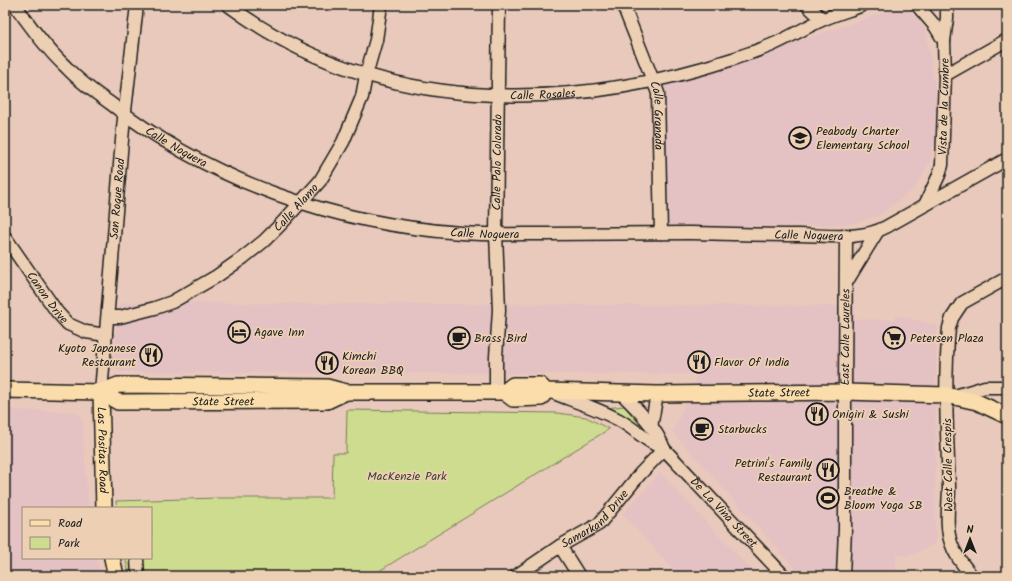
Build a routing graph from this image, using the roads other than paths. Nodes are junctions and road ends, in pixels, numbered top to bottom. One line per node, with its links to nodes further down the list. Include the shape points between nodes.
1 (14, 5): 19 (street, Calle Noguera, via 46,47 66,68)
2 (137, 5): 19 (street, San Roque Road)
3 (228, 5): 15 (street, Calle Rosales, via 289,44)
4 (382, 5): 15 (street, Calle Alamo)
5 (499, 5): 18 (street, Calle Palo Colorado)
6 (623, 5): 17 (street, Calle Granada)
7 (807, 5): 12 (street)
8 (863, 5): 11 (street, Calle Rosales)
9 (917, 5): 14 (street)
10 (947, 5): 14 (street, Vista de la Cumbre)
11 (847, 8): 12 (street, Calle Rosales)
12 (822, 20): 17 (street, Calle Rosales, via 773,45)
13 (1007, 40): 16 (street)
14 (944, 41): 16 (street, Vista de la Cumbre)
15 (366, 75): 18 (street, Calle Rosales, via 409,86); 21 (street, Calle Alamo, via 362,97 343,142 320,181)
16 (945, 75): 22 (street, Vista de la Cumbre, via 942,165)
17 (654, 81): 18 (street, Calle Rosales, via 576,92); 24 (street, Calle Granada, via 658,93)
18 (498, 95): 25 (street, Calle Palo Colorado)
19 (125, 116): 21 (street, Calle Noguera, via 155,136 214,168); 30 (street, San Roque Road)
20 (1007, 159): 22 (street, Calle Noguera)
21 (300, 202): 25 (street, Calle Noguera, via 382,223 428,230); 30 (street, Calle Alamo, via 264,241 201,285 172,302 155,308 120,317)
22 (925, 205): 23 (street, Calle Noguera)
23 (877, 232): 26 (street, Calle Noguera); 29 (street, East Calle Laureles)
24 (661, 233): 25 (street, Calle Noguera); 26 (street, Calle Noguera)
25 (496, 234): 35 (street, Calle Palo Colorado, via 499,310 496,357)
26 (846, 236): 29 (street, East Calle Laureles)
27 (7, 243): 31 (street, Canon Drive, via 68,324 86,332)
28 (1007, 278): 40 (street, West Calle Crespis, via 962,303 952,318 948,339)
29 (846, 282): 37 (street, East Calle Laureles)
30 (108, 316): 31 (street, San Roque Road)
31 (106, 335): 34 (street, San Roque Road)
32 (1007, 387): 40 (street, via 985,387)
33 (5, 390): 34 (main road, State Street)
34 (101, 392): 35 (main road, State Street, via 118,402 327,401 346,392); 44 (main road, Las Positas Road)
35 (500, 392): 36 (main road, State Street, via 513,385 540,385)
36 (548, 392): 38 (main road, State Street); 43 (street, De La Vina Street, via 620,420)
37 (845, 392): 39 (main road, State Street); 40 (main road, State Street); 53 (street, East Calle Laureles)
38 (621, 393): 39 (main road, State Street); 42 (street, De La Vina Street)
39 (658, 394): 42 (street)
40 (951, 396): 41 (main road, State Street, via 987,406); 54 (street, West Calle Crespis, via 949,533 955,554)
41 (1007, 416)
42 (651, 427): 43 (street, De La Vina Street)
43 (664, 449): 45 (street, Samarkand Drive, via 599,524); 52 (street, De La Vina Street)
44 (104, 507)
45 (560, 546): 50 (street, Samarkand Drive); 51 (street)
46 (112, 559): 48 (main road)
47 (137, 559): 49 (street)
48 (116, 576)
49 (138, 576)
50 (516, 576)
51 (579, 576)
52 (784, 576)
53 (843, 576)
54 (972, 576)

